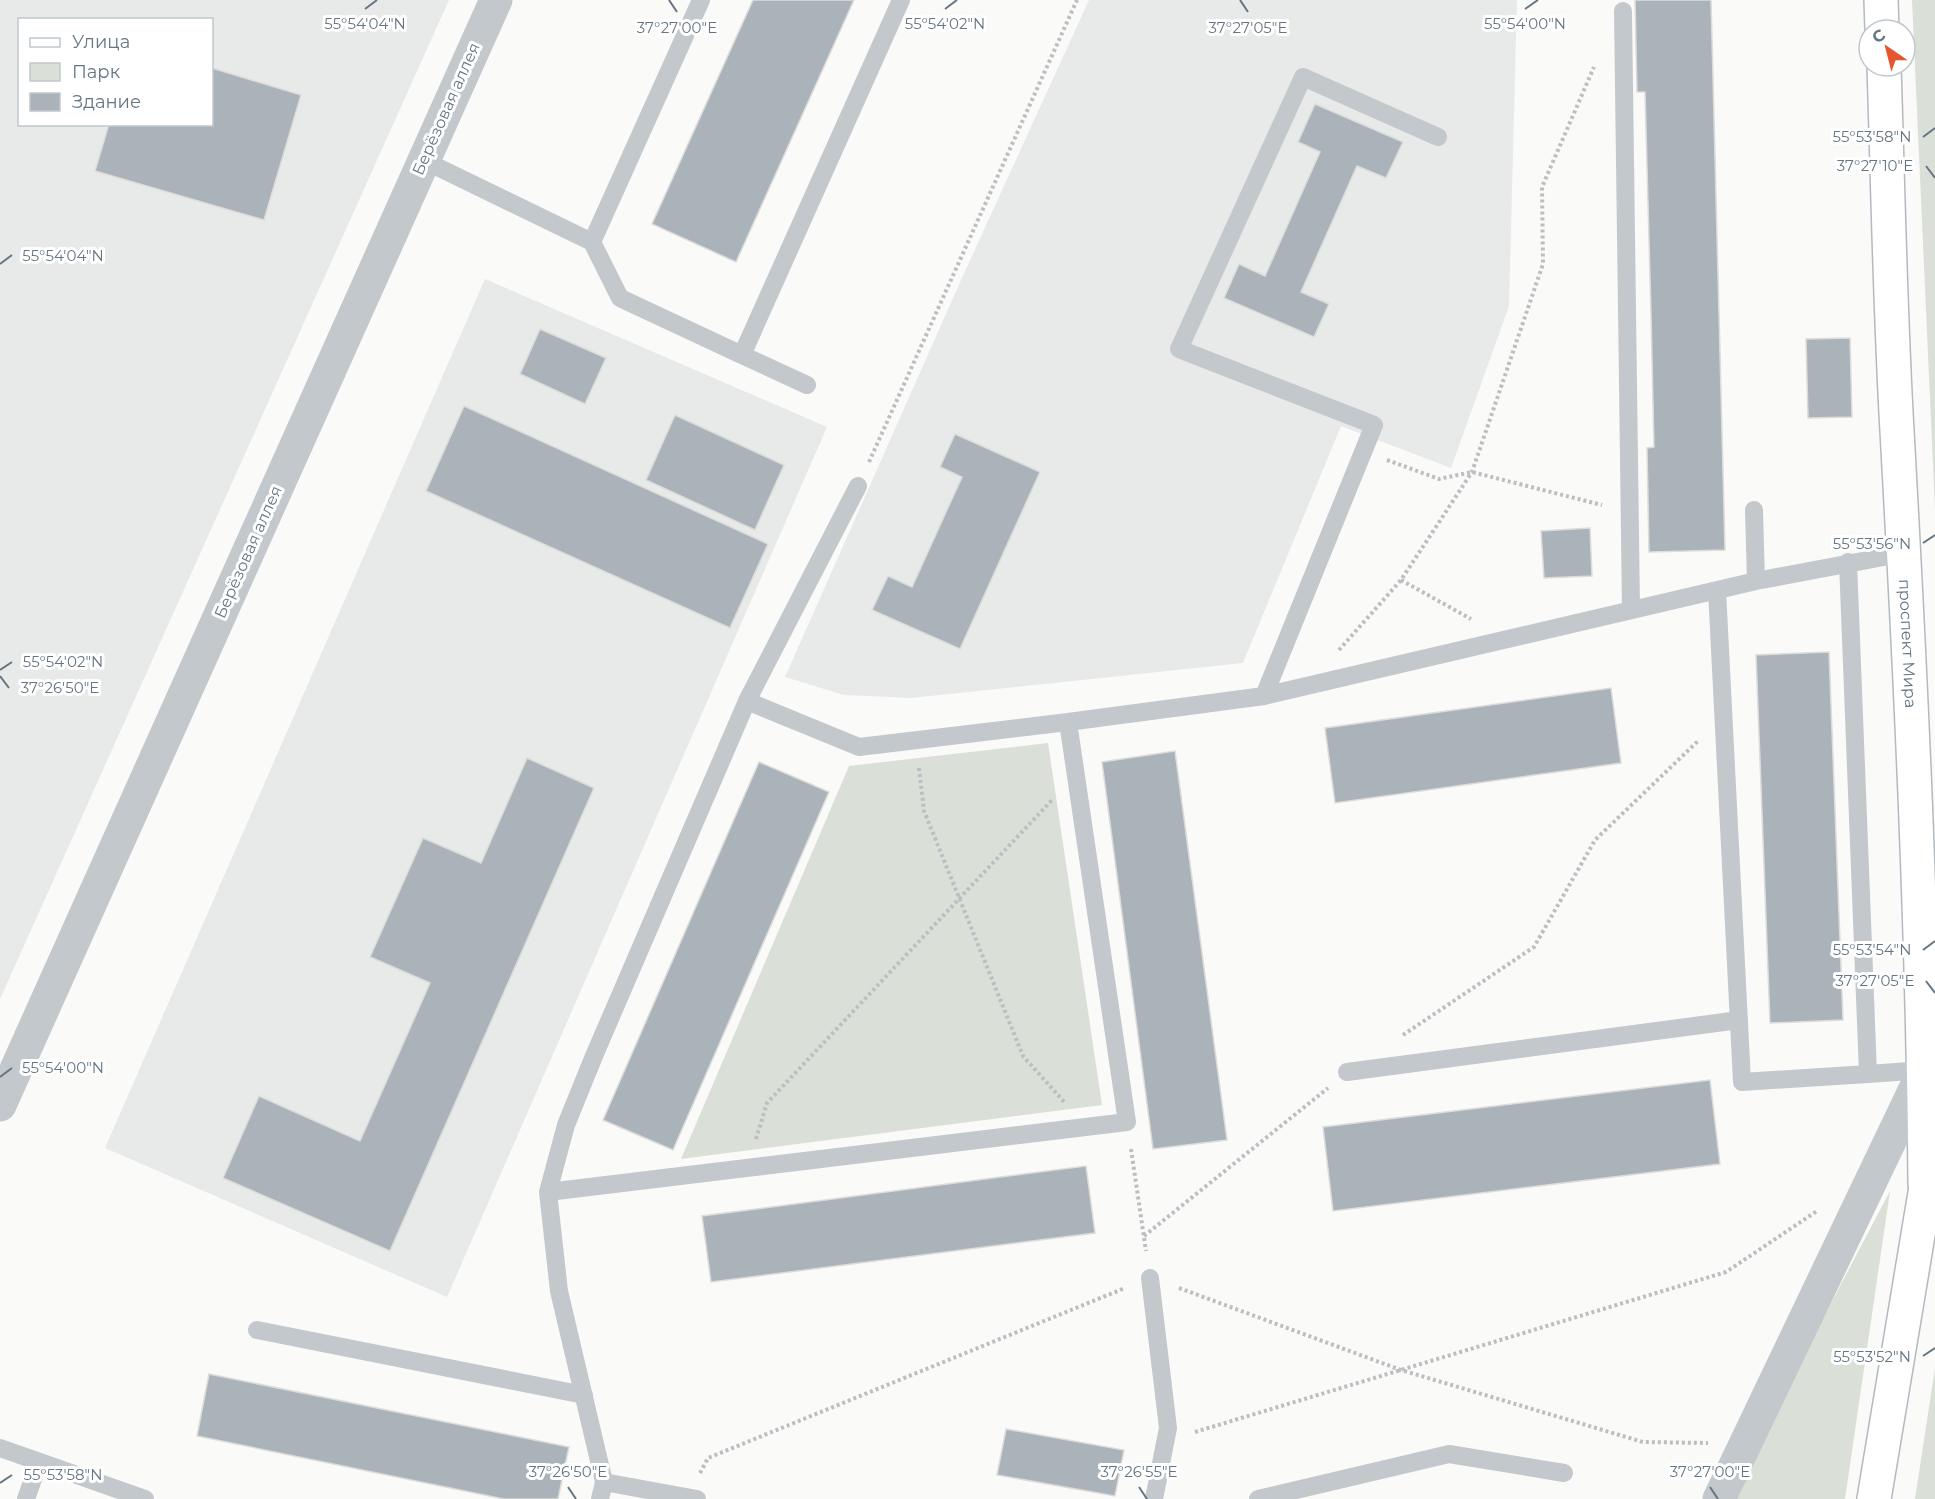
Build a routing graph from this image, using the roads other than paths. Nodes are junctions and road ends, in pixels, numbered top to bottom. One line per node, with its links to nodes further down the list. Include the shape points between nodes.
1 (496, 0): 9 (street, Берёзовая аллея)
2 (701, 0): 10 (lane)
3 (901, 0): 11 (lane)
4 (1881, 0): 6 (main road)
5 (1623, 11): 19 (lane)
6 (1882, 18)
7 (1884, 78): 15 (main road, проспект Мира)
8 (1438, 137): 20 (lane, via 1303,77 1179,349 1374,425)
9 (423, 160): 10 (lane); 27 (street, Берёзовая аллея)
10 (592, 242): 11 (lane, via 620,298)
11 (742, 355): 12 (lane)
12 (807, 385)
13 (858, 486): 21 (lane)
14 (1754, 510): 17 (lane)
15 (1905, 553): 16 (lane); 24 (main road, проспект Мира)
16 (1848, 562): 17 (lane); 26 (lane)
17 (1755, 581): 18 (lane)
18 (1718, 590): 19 (lane); 23 (lane)
19 (1631, 609): 20 (lane)
20 (1264, 696): 22 (lane)
21 (747, 701): 22 (lane, via 859,747); 30 (lane, via 566,1125)
22 (1068, 723): 30 (lane, via 1127,1122)
23 (1739, 1020): 25 (lane); 26 (lane, via 1742,1082)
24 (1924, 1070): 26 (lane); 29 (main road, проспект Мира); 43 (street)
25 (1347, 1072)
26 (1868, 1074)
27 (0, 1105)
28 (1935, 1140): 29 (main road, проспект Мира)
29 (1925, 1184): 44 (main road, проспект Мира)
30 (548, 1192): 33 (lane, via 559,1291)
31 (1150, 1278): 41 (lane, via 1168,1428)
32 (257, 1330): 33 (lane)
33 (584, 1395): 37 (lane)
34 (0, 1448): 35 (lane)
35 (39, 1462): 38 (lane); 40 (lane)
36 (1564, 1473): 42 (lane, via 1449,1454)
37 (602, 1491): 39 (lane)
38 (139, 1498)
39 (692, 1498)
40 (26, 1499)
41 (1154, 1499)
42 (1258, 1499)
43 (1719, 1499)
44 (1874, 1499)

